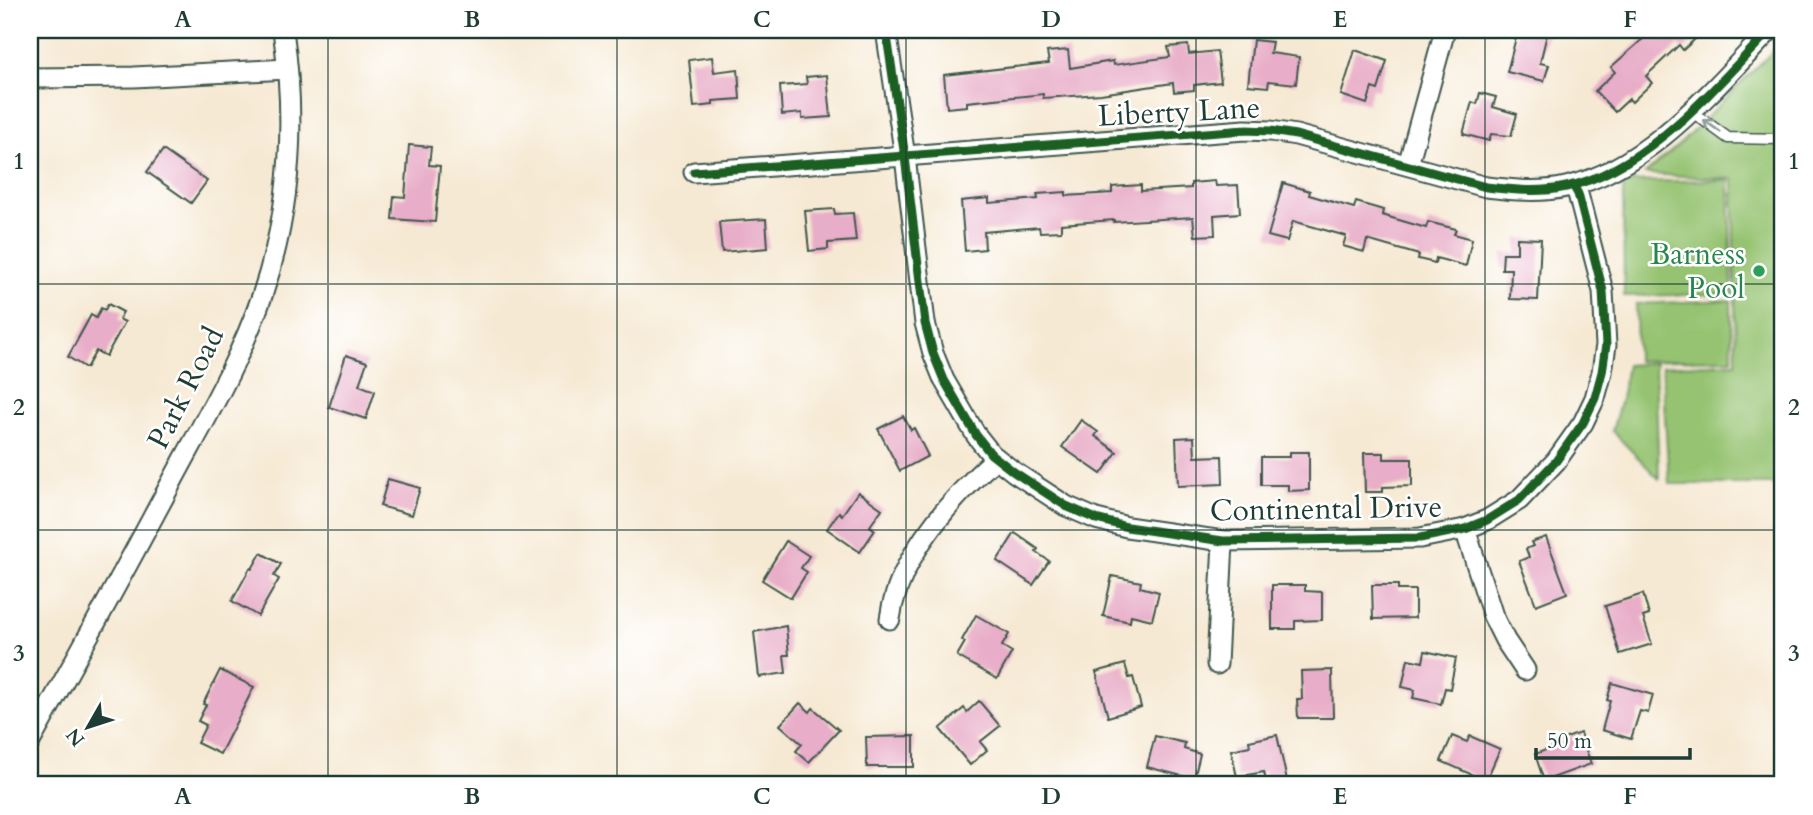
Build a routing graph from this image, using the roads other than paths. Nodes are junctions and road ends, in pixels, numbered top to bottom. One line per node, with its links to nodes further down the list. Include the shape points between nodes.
1 (283, 30): 5 (street, Park Road)
2 (886, 30): 9 (street, Continental Drive)
3 (1444, 30): 10 (street)
4 (1770, 30): 7 (street, Liberty Lane)
5 (287, 69): 6 (street); 19 (street, Park Road, via 289,170 261,296 211,408)
6 (30, 78)
7 (1691, 111): 8 (lane, one-way to 7, via 1728,138); 12 (street, Liberty Lane, via 1622,164)
8 (1783, 139)
9 (905, 157): 10 (street, Liberty Lane, via 1245,130 1296,135); 11 (street, Liberty Lane); 13 (street, Continental Drive, via 925,323 933,353 953,399)
10 (1408, 164): 12 (street, Liberty Lane, via 1486,187 1540,190)
11 (694, 172)
12 (1573, 185): 14 (street, Continental Drive, via 1593,247 1606,318 1606,345 1595,398 1583,423 1538,481 1519,500)
13 (996, 457): 15 (street, Continental Drive, via 1037,489 1096,519); 16 (street, via 950,503 921,545 898,584)
14 (1465, 530): 15 (street, Continental Drive, via 1420,538); 18 (street, via 1493,616)
15 (1223, 541): 17 (street)
16 (890, 619)
17 (1217, 664)
18 (1525, 670)
19 (30, 742)

